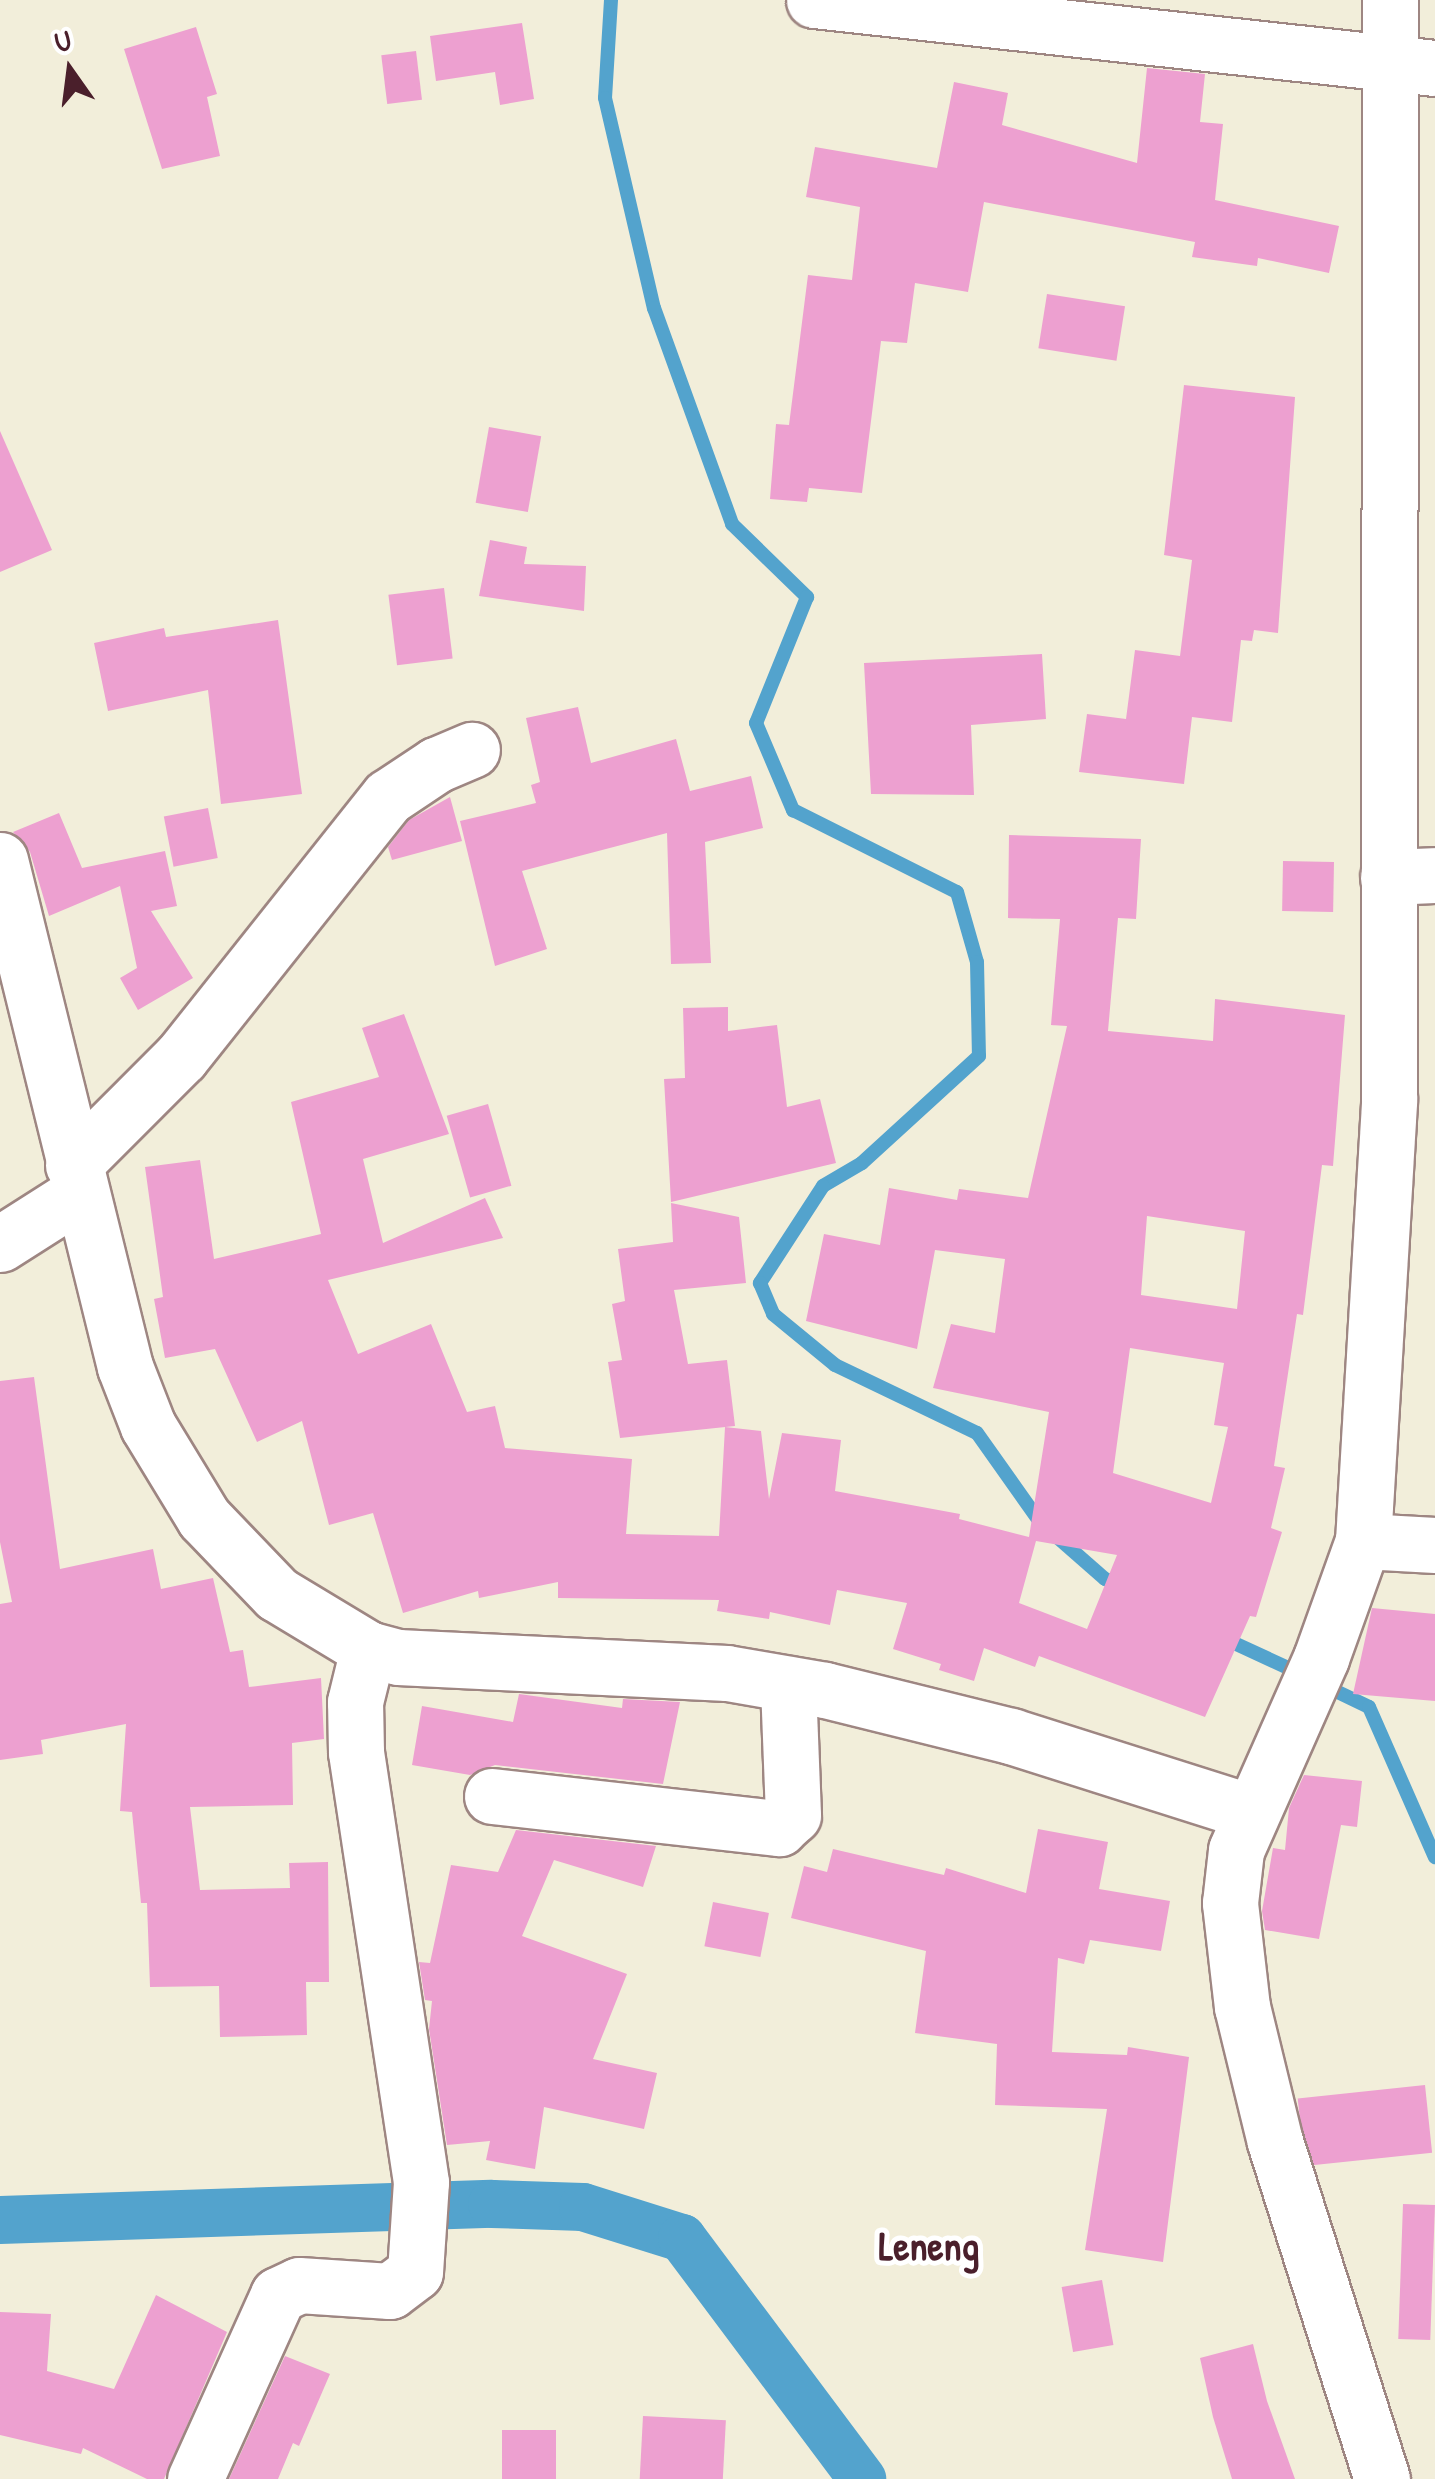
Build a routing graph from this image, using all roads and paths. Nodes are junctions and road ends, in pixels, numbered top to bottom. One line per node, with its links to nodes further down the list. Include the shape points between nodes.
1 (814, 0): 3 (street)
2 (1390, 0): 3 (street)
3 (1412, 65): 6 (street, via 1394,315)
4 (472, 750): 7 (street, via 436,764 388,797)
5 (0, 860): 7 (street)
6 (1412, 876): 9 (street, via 1389,1100)
7 (76, 1179): 8 (street); 11 (street, via 148,1426 204,1518 277,1594)
8 (0, 1244)
9 (1362, 1541): 10 (street); 14 (street, via 1321,1658)
10 (1435, 1545)
11 (368, 1649): 12 (street, via 470,1666 600,1664); 15 (street, via 356,1702 356,1752 420,2182 415,2272 390,2291 299,2285 278,2295)
12 (788, 1684): 13 (street, via 793,1815 779,1828); 14 (street, via 1011,1736)
13 (492, 1796)
14 (1250, 1812): 16 (street, via 1236,1850 1230,1903 1242,2007 1302,2239)
15 (195, 2479)
16 (1382, 2479)

